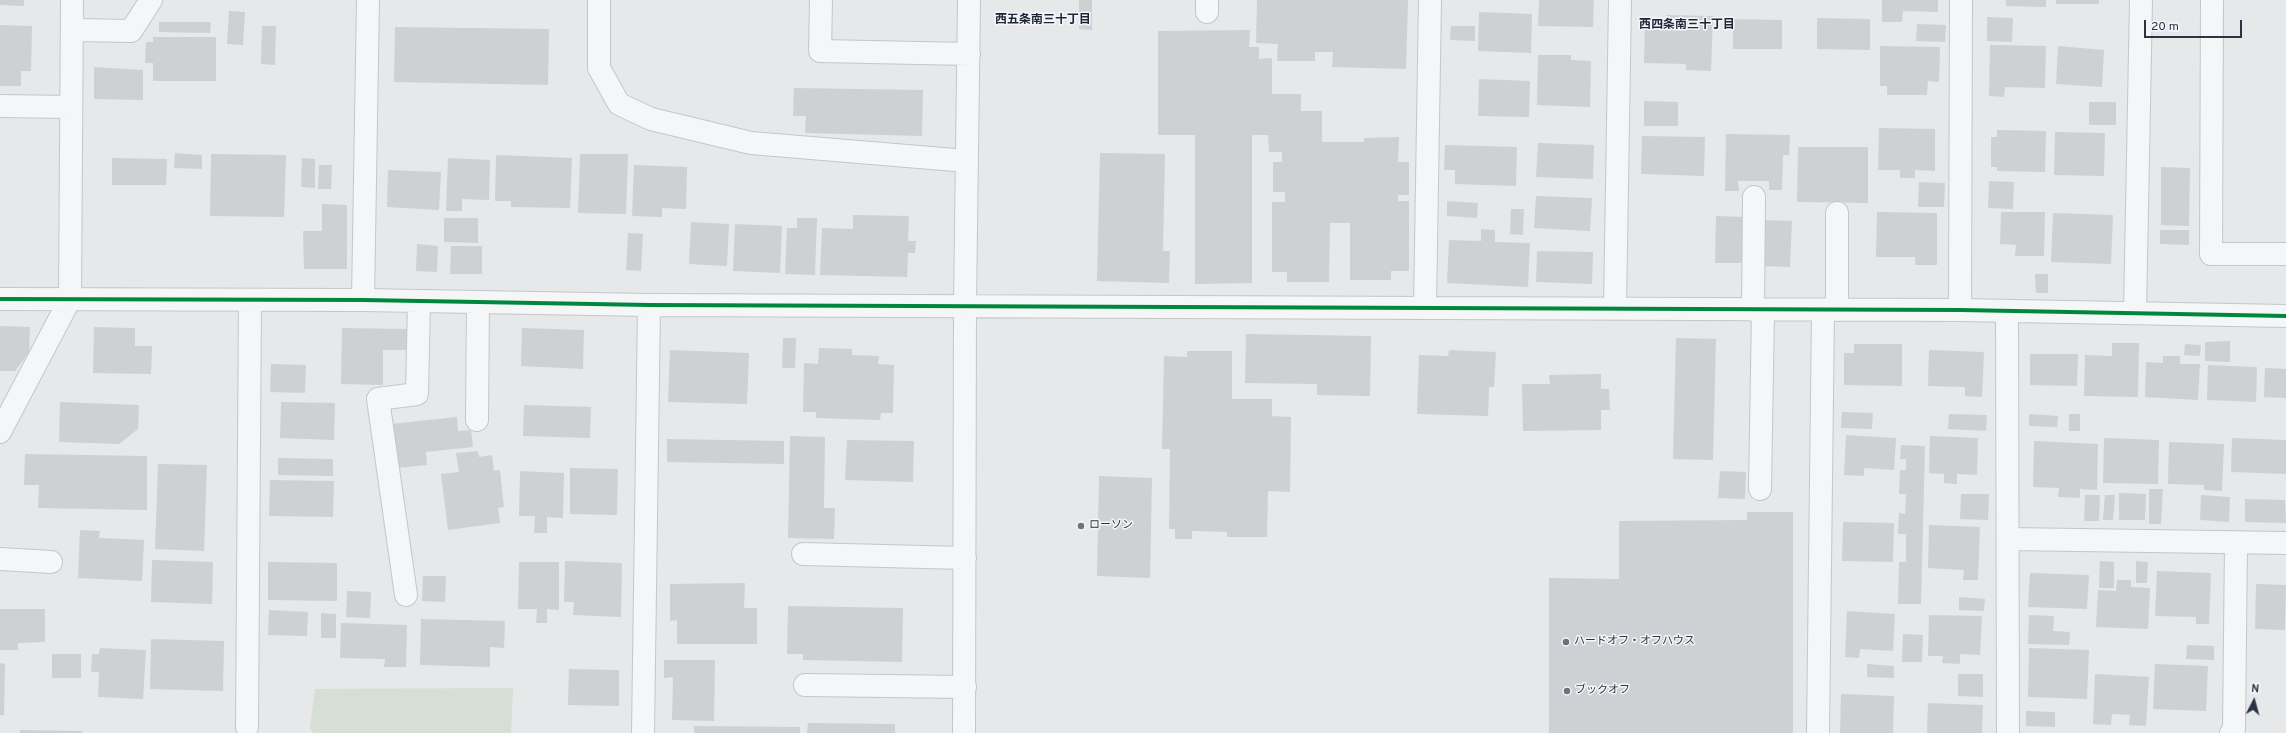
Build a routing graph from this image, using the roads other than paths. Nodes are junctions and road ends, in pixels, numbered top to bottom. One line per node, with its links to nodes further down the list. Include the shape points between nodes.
1 (72, 0): 12 (street)
2 (151, 0): 12 (street, via 131,31)
3 (368, 0): 23 (street)
4 (598, 0): 16 (street, via 599,68 619,104 651,119 750,143)
5 (821, 0): 13 (street, via 820,52)
6 (969, 0): 13 (street)
7 (1430, 0): 28 (street)
8 (1620, 0): 29 (street)
9 (1961, 0): 31 (street)
10 (2141, 0): 34 (street)
11 (2212, 0): 19 (street, via 2211,254)
12 (72, 30): 15 (street)
13 (969, 54): 16 (street)
14 (0, 106): 15 (street)
15 (71, 107): 21 (street)
16 (967, 160): 27 (street)
17 (1754, 197): 30 (street)
18 (1837, 213): 32 (street)
19 (2286, 254)
20 (0, 299): 21 (street)
21 (70, 299): 22 (street); 37 (street)
22 (250, 300): 23 (street); 49 (street)
23 (363, 300): 24 (street)
24 (419, 300): 25 (street); 46 (street, via 417,394 378,399)
25 (478, 302): 26 (street); 36 (street)
26 (649, 305): 27 (street); 50 (street)
27 (965, 306): 28 (street); 43 (street)
28 (1425, 307): 29 (street)
29 (1615, 308): 30 (street)
30 (1758, 310): 32 (street); 38 (street)
31 (1960, 310): 32 (street); 33 (street)
32 (1830, 311): 52 (street)
33 (2007, 312): 34 (street); 39 (street)
34 (2134, 313): 35 (street)
35 (2286, 316)
36 (477, 420)
37 (0, 432)
38 (1760, 488)
39 (2009, 539): 40 (street); 53 (street)
40 (2236, 543): 41 (street); 54 (street, via 2234,729)
41 (2286, 543)
42 (803, 554): 43 (street)
43 (965, 558): 48 (street)
44 (0, 559): 45 (street)
45 (51, 562)
46 (406, 595)
47 (806, 685): 48 (street)
48 (965, 687): 51 (street)
49 (247, 727)
50 (643, 733)
51 (964, 733)
52 (1818, 733)
53 (2008, 733)
54 (2231, 733)

